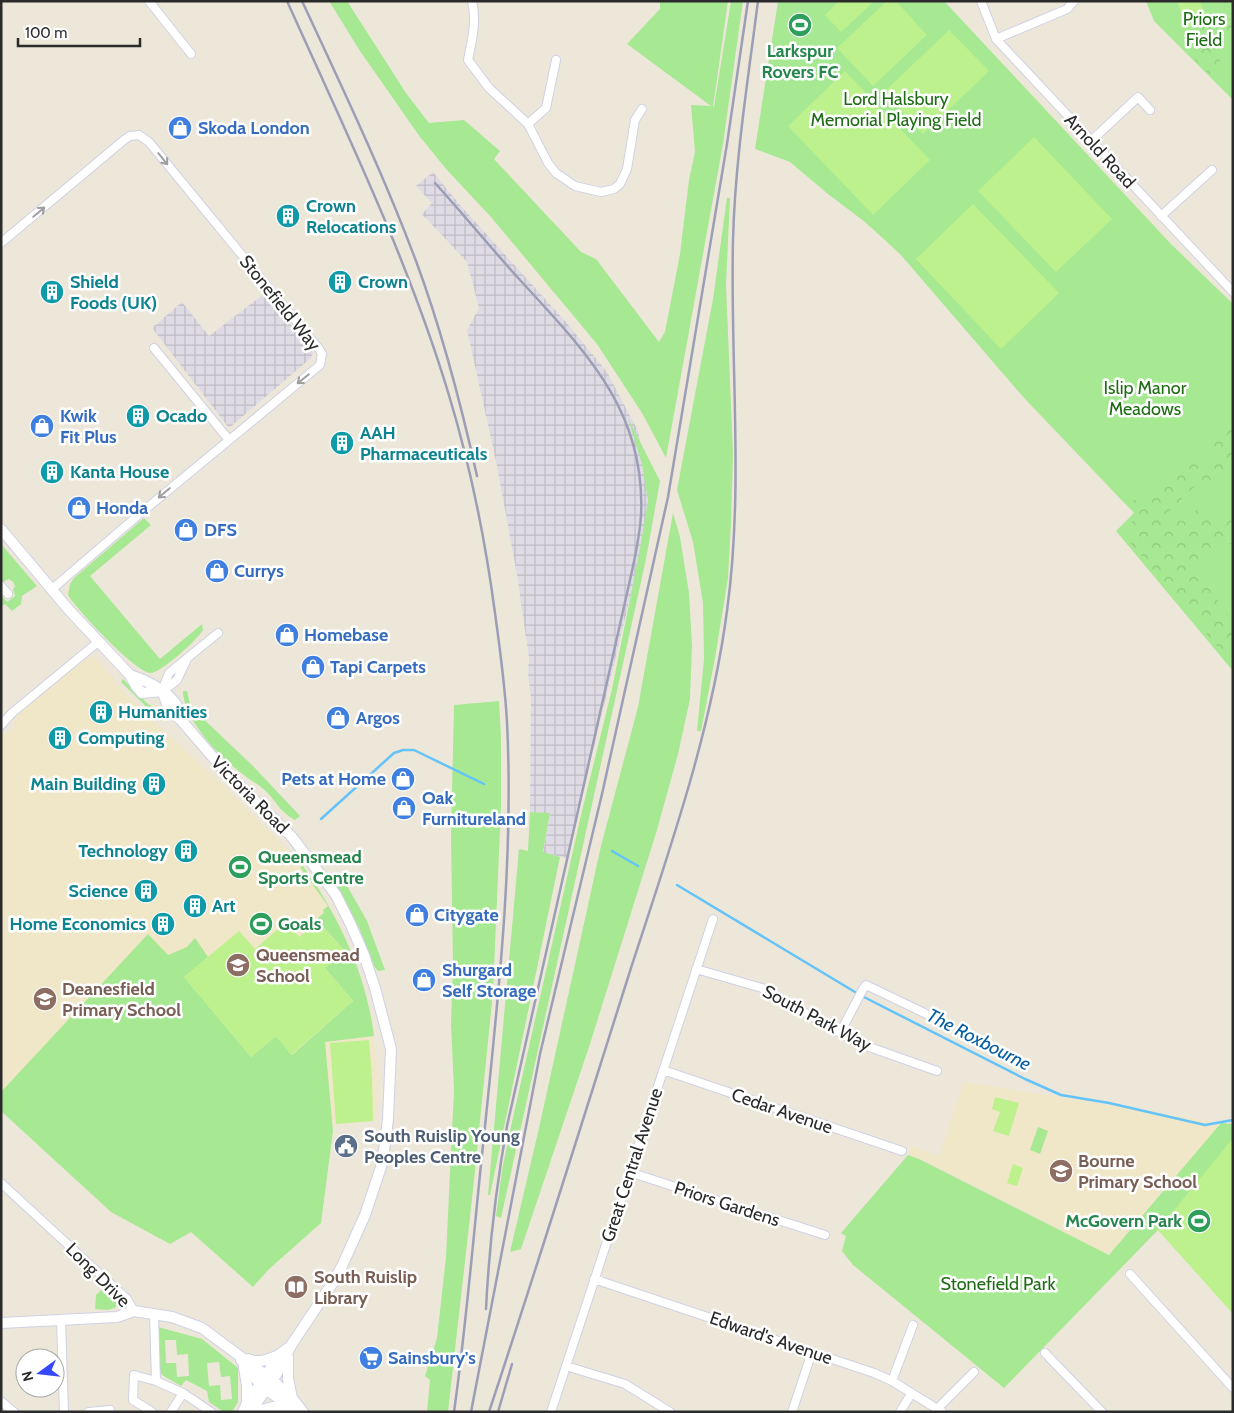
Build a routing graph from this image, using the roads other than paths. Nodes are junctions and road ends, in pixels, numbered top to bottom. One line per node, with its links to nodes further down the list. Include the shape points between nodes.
1 (149, 1): 6 (street)
2 (472, 1): 10 (street, via 474,30 468,60 489,88)
3 (980, 1): 5 (street, Arnold Road)
4 (1074, 1): 5 (street, via 1067,9)
5 (996, 39): 11 (street, Arnold Road)
6 (191, 54)
7 (556, 60): 10 (street, via 546,108)
8 (642, 109): 10 (street, via 636,120 624,177 614,189 601,192 575,186 556,173)
9 (1150, 110): 11 (street, via 1138,97)
10 (528, 124)
11 (1092, 141): 13 (street, Arnold Road)
12 (1212, 170): 13 (street)
13 (1161, 216): 15 (street, Arnold Road)
14 (1, 243): 17 (street, Stonefield Way, one-way to 17, via 124,140 134,135 144,136 322,354 320,365)
15 (1232, 290)
16 (154, 348): 17 (street)
17 (229, 440): 20 (street, Stonefield Way, one-way to 20)
18 (1, 530): 20 (street, Victoria Road)
19 (1, 586): 21 (street)
20 (52, 590): 23 (street, Victoria Road)
21 (8, 594)
22 (218, 633): 24 (street, via 187,660 178,680)
23 (98, 642): 24 (street, Victoria Road, via 130,675); 25 (street, via 12,713)
24 (162, 691): 43 (street, Victoria Road, via 177,704 180,719 220,767 292,837 336,895 364,955 391,1049 387,1127 373,1194 342,1266)
25 (1, 726)
26 (713, 919): 27 (street, Great Central Avenue)
27 (696, 969): 29 (street, South Park Way, via 762,988); 30 (street, Great Central Avenue)
28 (937, 1019): 29 (street, via 866,985)
29 (840, 1033): 31 (street, South Park Way, via 858,1043)
30 (663, 1070): 32 (street, Cedar Avenue); 33 (street, Great Central Avenue)
31 (937, 1071)
32 (902, 1151)
33 (629, 1172): 35 (street, Priors Gardens); 37 (street, Great Central Avenue)
34 (1, 1183): 38 (street, Long Drive, via 127,1299)
35 (825, 1235)
36 (1130, 1274): 52 (street)
37 (594, 1278): 44 (street, Edward's Avenue); 47 (street, Great Central Avenue)
38 (134, 1312): 39 (street, Long Drive); 40 (street, via 117,1317)
39 (154, 1314): 46 (street, Long Drive, via 202,1328); 49 (street)
40 (61, 1321): 41 (street); 60 (street)
41 (1, 1323)
42 (913, 1325): 50 (street)
43 (286, 1351): 46 (street, via 258,1361); 51 (street, Victoria Road); 55 (street)
44 (812, 1352): 50 (street, Edward's Avenue); 71 (street)
45 (1045, 1353): 73 (street)
46 (240, 1357): 51 (street, Long Drive); 57 (street, via 246,1376)
47 (566, 1366): 69 (street, Great Central Avenue); 70 (street, via 624,1384)
48 (974, 1372): 58 (street)
49 (156, 1381): 53 (street); 63 (street, via 134,1376 133,1400)
50 (892, 1381): 54 (street, Edward's Avenue)
51 (266, 1382): 55 (street, Long Drive); 57 (street, Victoria Road); 67 (street, Long Drive)
52 (1233, 1388)
53 (183, 1393): 64 (street); 65 (street)
54 (911, 1394): 58 (street, Edward's Avenue); 72 (street)
55 (292, 1398): 68 (street, Long Drive)
56 (1, 1401): 59 (street)
57 (246, 1409)
58 (940, 1410)
59 (14, 1412)
60 (64, 1412)
61 (89, 1412): 62 (street)
62 (109, 1412)
63 (152, 1412)
64 (172, 1412)
65 (211, 1412)
66 (254, 1412): 67 (street, via 279,1407)
67 (296, 1412)
68 (303, 1412)
69 (551, 1412)
70 (670, 1412)
71 (792, 1412)
72 (900, 1412)
73 (1102, 1412)

